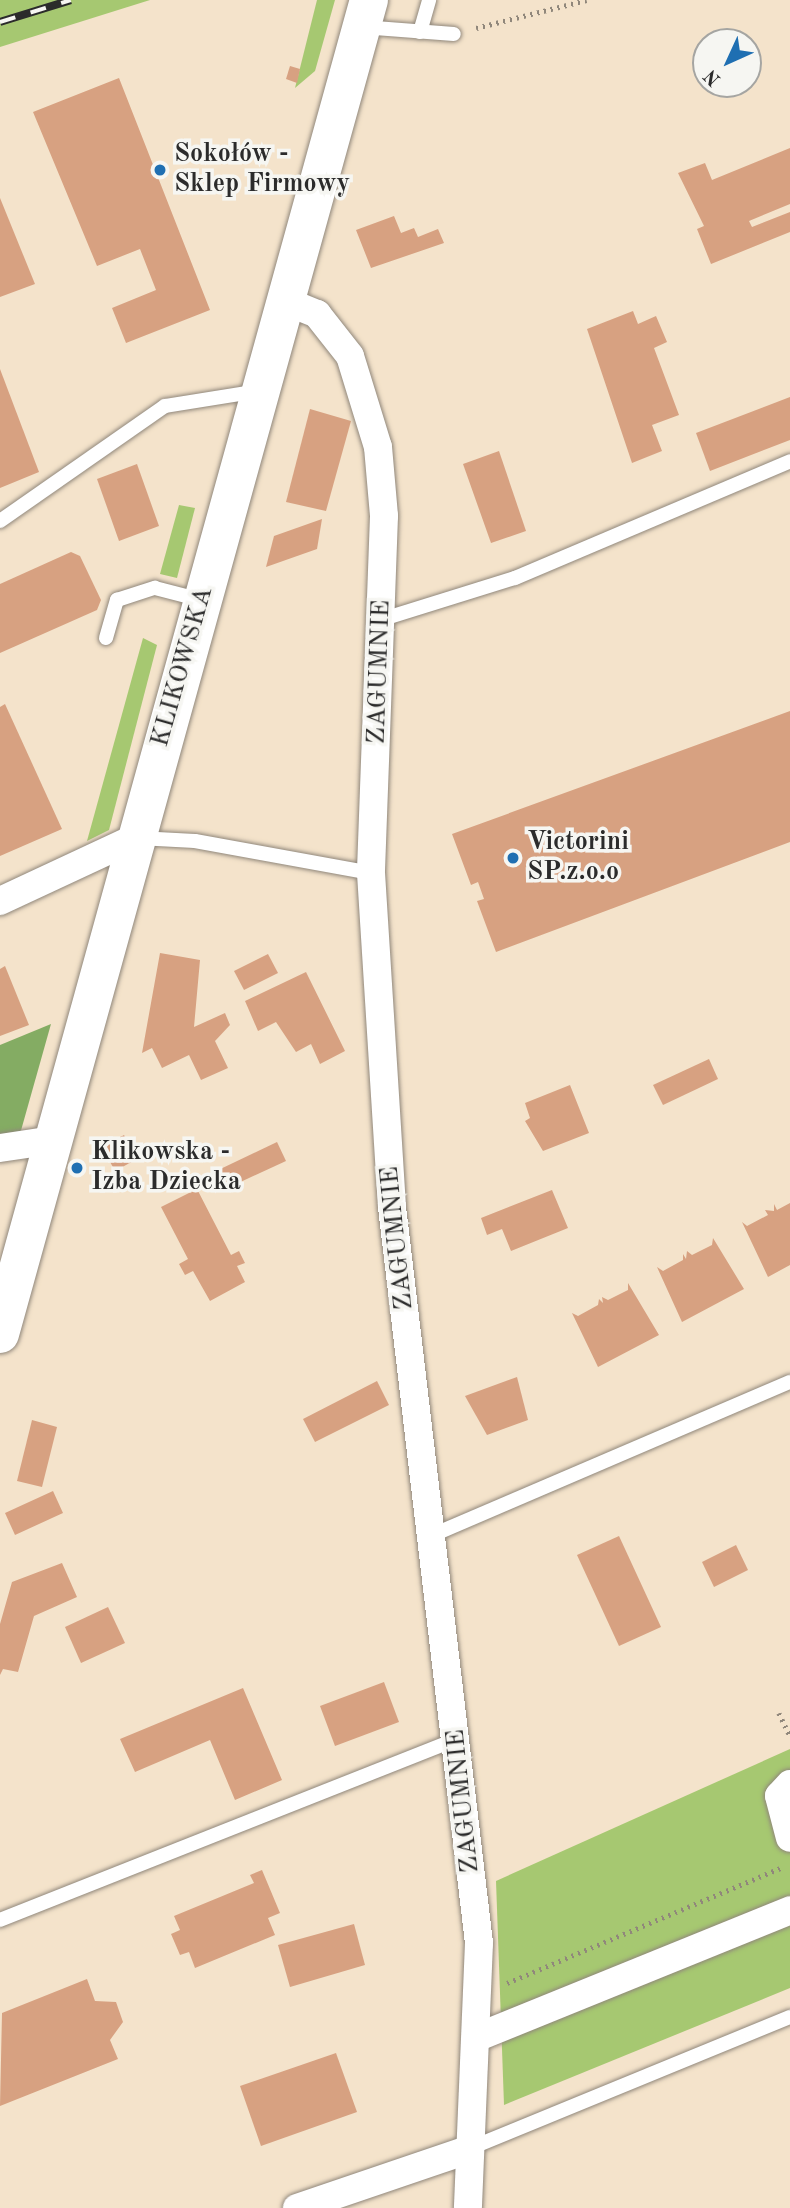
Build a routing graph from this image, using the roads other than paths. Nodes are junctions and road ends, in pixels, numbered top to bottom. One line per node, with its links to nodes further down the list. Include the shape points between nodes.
1 (429, 0): 3 (lane)
2 (365, 13): 3 (lane); 5 (street, KLIKOWSKA)
3 (420, 32): 4 (lane)
4 (454, 34)
5 (285, 301): 6 (street, KLIKOWSKA); 10 (street, ZAGUMNIE, via 317,314 350,356 378,447 384,516)
6 (260, 391): 8 (lane, via 165,406); 9 (street, KLIKOWSKA)
7 (790, 461): 10 (lane, via 527,573)
8 (0, 521)
9 (201, 600): 11 (lane, via 155,588 117,600); 12 (street, KLIKOWSKA)
10 (383, 619): 13 (street, ZAGUMNIE)
11 (106, 638)
12 (135, 838): 13 (lane, via 195,841); 14 (street); 15 (street, KLIKOWSKA)
13 (371, 873): 19 (street, ZAGUMNIE, via 392,1207)
14 (0, 901)
15 (54, 1140): 16 (street); 17 (street, KLIKOWSKA)
16 (0, 1148)
17 (0, 1334)
18 (790, 1382): 19 (lane)
19 (435, 1534): 20 (street, ZAGUMNIE)
20 (458, 1738): 24 (lane); 26 (street, ZAGUMNIE, via 479,1943)
21 (790, 1784): 22 (street, via 779,1796)
22 (790, 1838)
23 (790, 1910): 26 (street)
24 (0, 1920)
25 (790, 2017): 27 (lane)
26 (478, 2037): 27 (street, ZAGUMNIE, via 477,2098)
27 (467, 2150): 28 (street); 29 (street, ZAGUMNIE)
28 (297, 2208)
29 (468, 2208)

